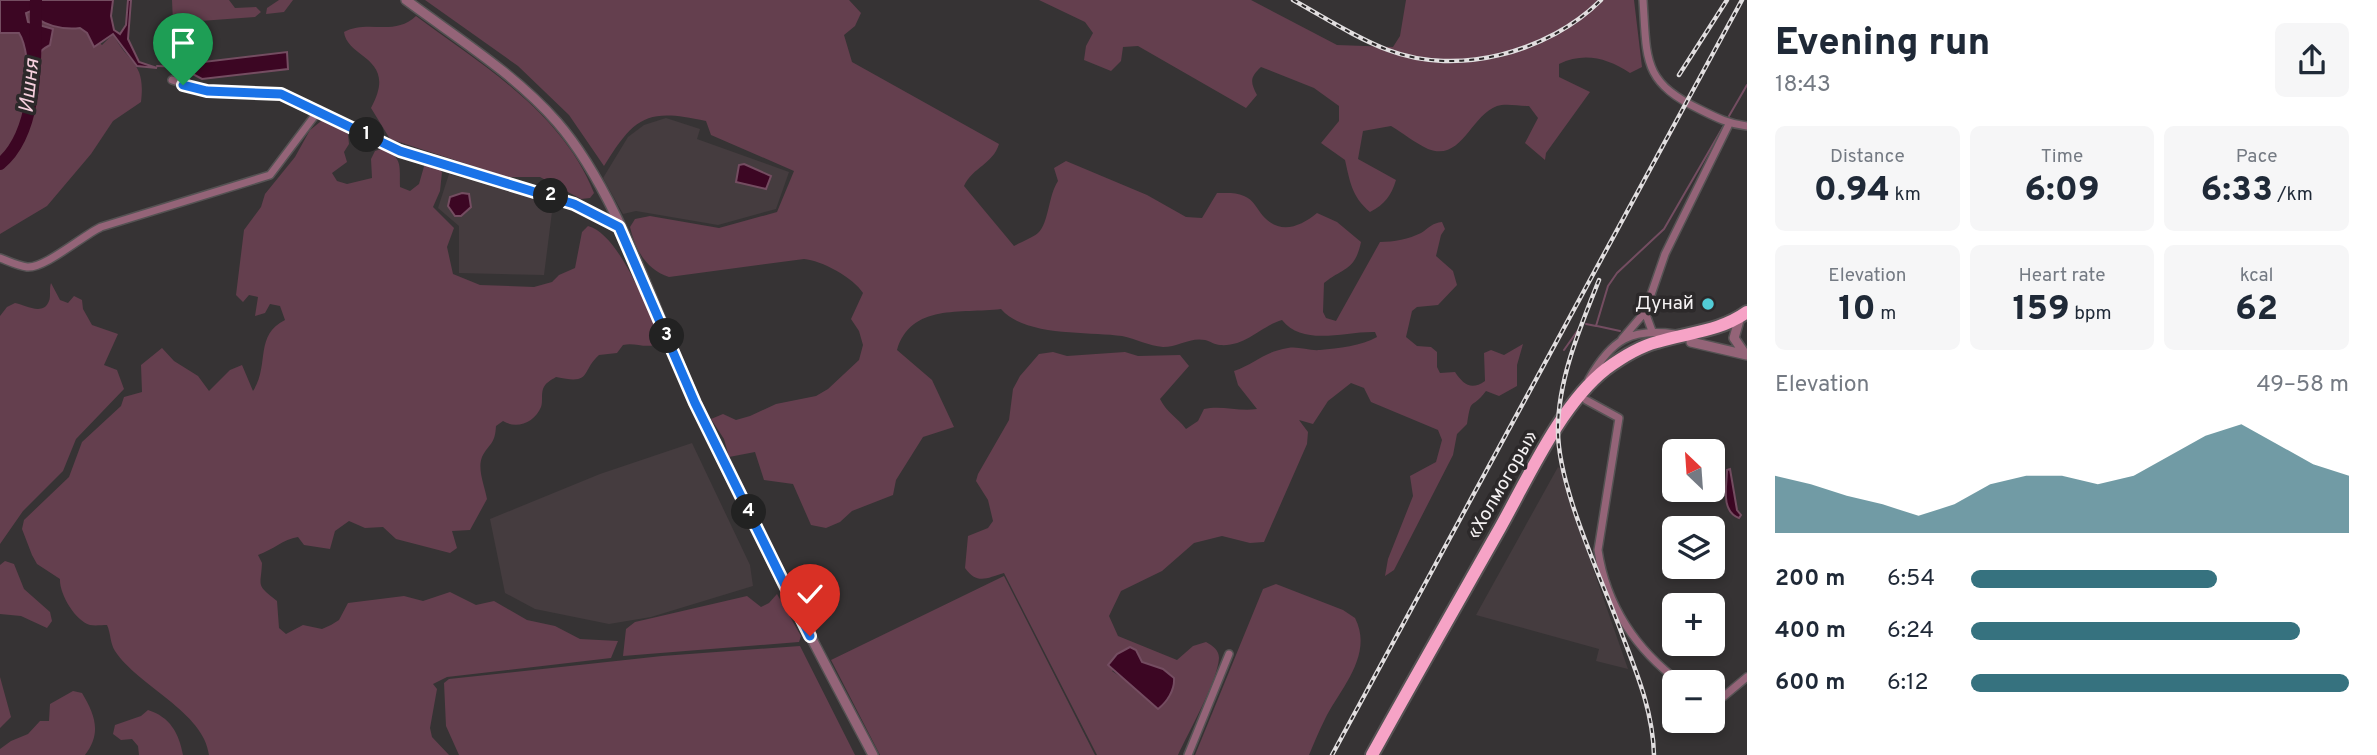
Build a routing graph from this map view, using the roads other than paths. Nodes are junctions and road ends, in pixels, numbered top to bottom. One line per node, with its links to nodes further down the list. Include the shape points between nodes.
1 (405, 0): 7 (street, via 523,88 558,123 600,187)
2 (1643, 0): 5 (street, via 1646,47 1660,85)
3 (172, 80): 4 (street, via 207,91 281,94)
4 (319, 110): 7 (street, via 400,151 574,204); 8 (street, via 270,175 101,227 78,238 52,260 29,268)
5 (1729, 124): 6 (street); 9 (street, via 1665,254)
6 (1747, 126)
7 (619, 227): 20 (street, via 695,403)
8 (0, 258)
9 (1645, 312): 11 (street); 12 (street)
10 (1743, 319): 13 (highway, «Холмогоры»); 14 (street, via 1735,342)
11 (1652, 331): 12 (street); 13 (street)
12 (1622, 339): 15 (street, via 1598,365)
13 (1687, 339): 14 (street); 15 (highway, «Холмогоры», via 1653,343 1623,357 1599,375)
14 (1746, 355)
15 (1583, 397): 17 (street, via 1619,418 1598,550 1601,566 1628,631); 22 (highway, «Холмогоры», via 1516,498); 23 (highway, «Холмогоры»)
16 (1229, 654): 21 (street)
17 (1664, 670)
18 (1747, 677): 19 (street)
19 (1725, 695)
20 (873, 755)
21 (1188, 755)
22 (1371, 755)
23 (1380, 755)

